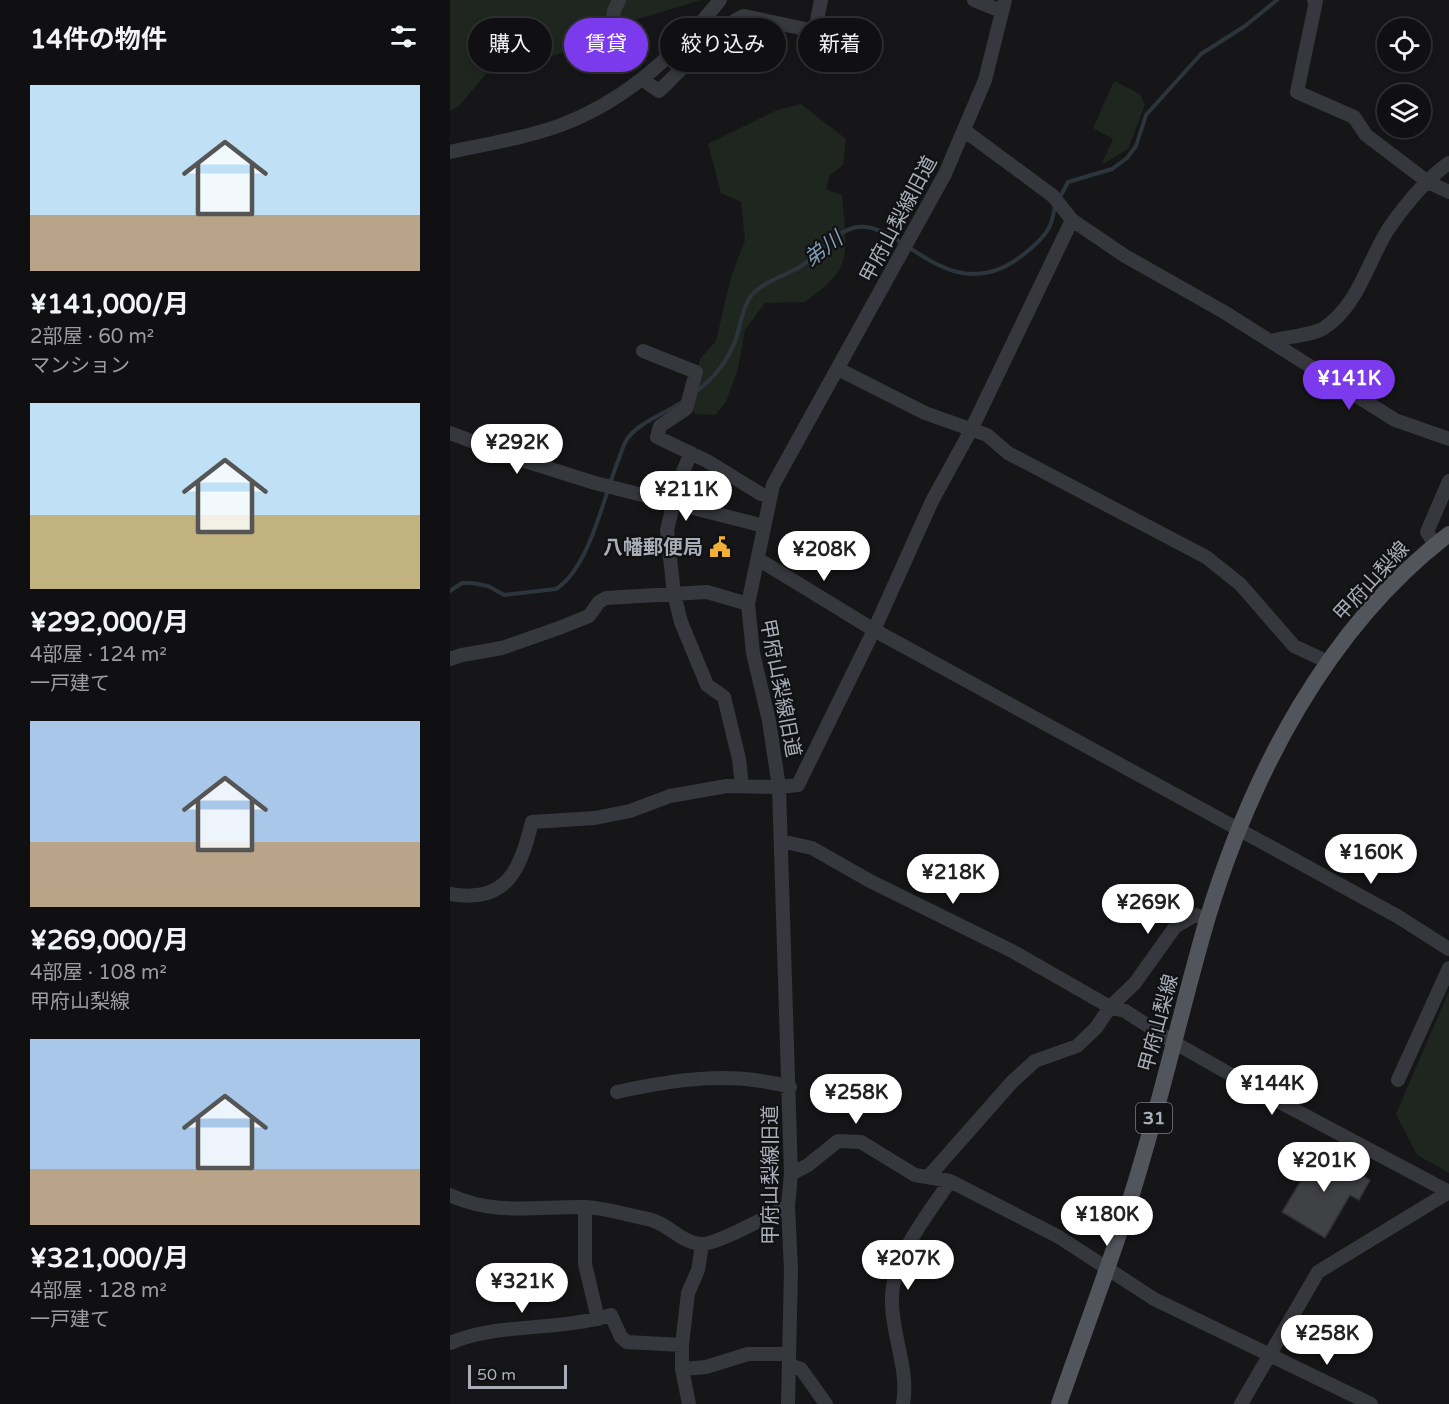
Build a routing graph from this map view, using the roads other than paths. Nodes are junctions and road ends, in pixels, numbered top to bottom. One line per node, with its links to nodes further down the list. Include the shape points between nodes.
1 (619, 0): 7 (street)
2 (720, 0): 8 (street, via 680,47)
3 (821, 0): 8 (street, via 815,31 744,16 732,20 658,91)
4 (974, 0): 6 (street)
5 (1314, 0): 12 (street, via 1297,92 1354,117 1366,135)
6 (1003, 5): 9 (street, 甲府山梨線旧道, via 985,80)
7 (613, 18)
8 (643, 80): 10 (street, via 561,125)
9 (965, 131): 14 (street, via 1053,195); 17 (street, 甲府山梨線旧道, via 914,234)
10 (450, 152)
11 (1449, 163): 12 (street)
12 (1428, 182): 13 (street); 15 (street, via 1388,229 1360,286 1336,319 1318,332)
13 (1449, 192)
14 (1069, 216): 15 (street, via 1125,256); 18 (street)
15 (1271, 341): 20 (street, via 1395,420)
16 (643, 351): 21 (street, via 696,372 686,409 660,426 657,433 657,437)
17 (838, 369): 18 (street, via 925,413); 23 (street, 甲府山梨線旧道, via 793,446)
18 (971, 430): 31 (street, via 932,501); 33 (street, via 987,435 1008,453 1206,557 1240,584 1294,646)
19 (450, 432): 24 (street, via 595,483)
20 (1449, 439)
21 (691, 453): 23 (street); 24 (street)
22 (1449, 481): 27 (street, via 1427,532)
23 (770, 496): 25 (street, 甲府山梨線旧道)
24 (673, 502): 25 (street); 29 (street, via 667,530)
25 (764, 525): 28 (street, 甲府山梨線旧道)
26 (1449, 534): 27 (main road, 甲府山梨線 / 31)
27 (1435, 544): 33 (main road, 甲府山梨線 / 31, via 1366,612)
28 (758, 559): 30 (street, 甲府山梨線旧道); 31 (street)
29 (675, 594): 30 (street, via 707,592); 32 (street, via 606,598 589,616 559,628 502,648); 34 (street, via 681,622 707,686 724,697)
30 (747, 604): 35 (street, 甲府山梨線旧道)
31 (874, 630): 35 (street, via 798,784); 36 (street)
32 (450, 660)
33 (1328, 662): 36 (main road, 甲府山梨線 / 31, via 1280,742)
34 (742, 786): 35 (street); 38 (street, via 670,796 630,811 595,818 532,822 520,865 506,883 480,894)
35 (779, 787): 37 (street, 甲府山梨線旧道)
36 (1240, 830): 39 (main road, 甲府山梨線 / 31); 40 (street)
37 (781, 841): 42 (street, via 812,848 1012,951); 45 (street, 甲府山梨線旧道)
38 (450, 894)
39 (1208, 919): 42 (street, via 1195,915 1175,927 1135,983); 43 (main road, 甲府山梨線 / 31)
40 (1449, 949)
41 (1449, 968): 44 (street)
42 (1110, 1007): 43 (street, via 1125,1011); 48 (street, via 1077,1046 1035,1061 1012,1082)
43 (1174, 1043): 50 (street); 55 (main road, 甲府山梨線 / 31)
44 (1398, 1080)
45 (789, 1087): 46 (street, via 760,1079 699,1077); 47 (street, 甲府山梨線旧道)
46 (617, 1092)
47 (791, 1174): 48 (street, via 838,1141 848,1140 861,1142 915,1174); 52 (street, 甲府山梨線旧道)
48 (929, 1176): 49 (street)
49 (950, 1181): 55 (street); 65 (street, via 899,1261 892,1280 891,1305 906,1386)
50 (1449, 1192): 59 (street, via 1318,1272)
51 (450, 1195): 53 (street, via 468,1203 514,1209)
52 (788, 1206): 54 (street); 60 (street, 甲府山梨線旧道)
53 (585, 1207): 54 (street, via 652,1220); 56 (street, via 585,1264)
54 (702, 1245): 58 (street, via 698,1270 688,1293)
55 (1107, 1266): 59 (street, via 1154,1299); 66 (main road, 甲府山梨線 / 31)
56 (604, 1317): 57 (street, via 562,1326 484,1334); 58 (street, via 627,1342)
57 (450, 1343)
58 (682, 1345): 61 (street)
59 (1270, 1356): 67 (street); 68 (street)
60 (789, 1360): 61 (street, via 748,1354 706,1367); 63 (street, 甲府山梨線旧道); 64 (street, via 801,1369)
61 (682, 1369): 62 (street)
62 (689, 1404)
63 (788, 1404)
64 (826, 1404)
65 (903, 1404)
66 (1059, 1404)
67 (1241, 1404)
68 (1371, 1404)

